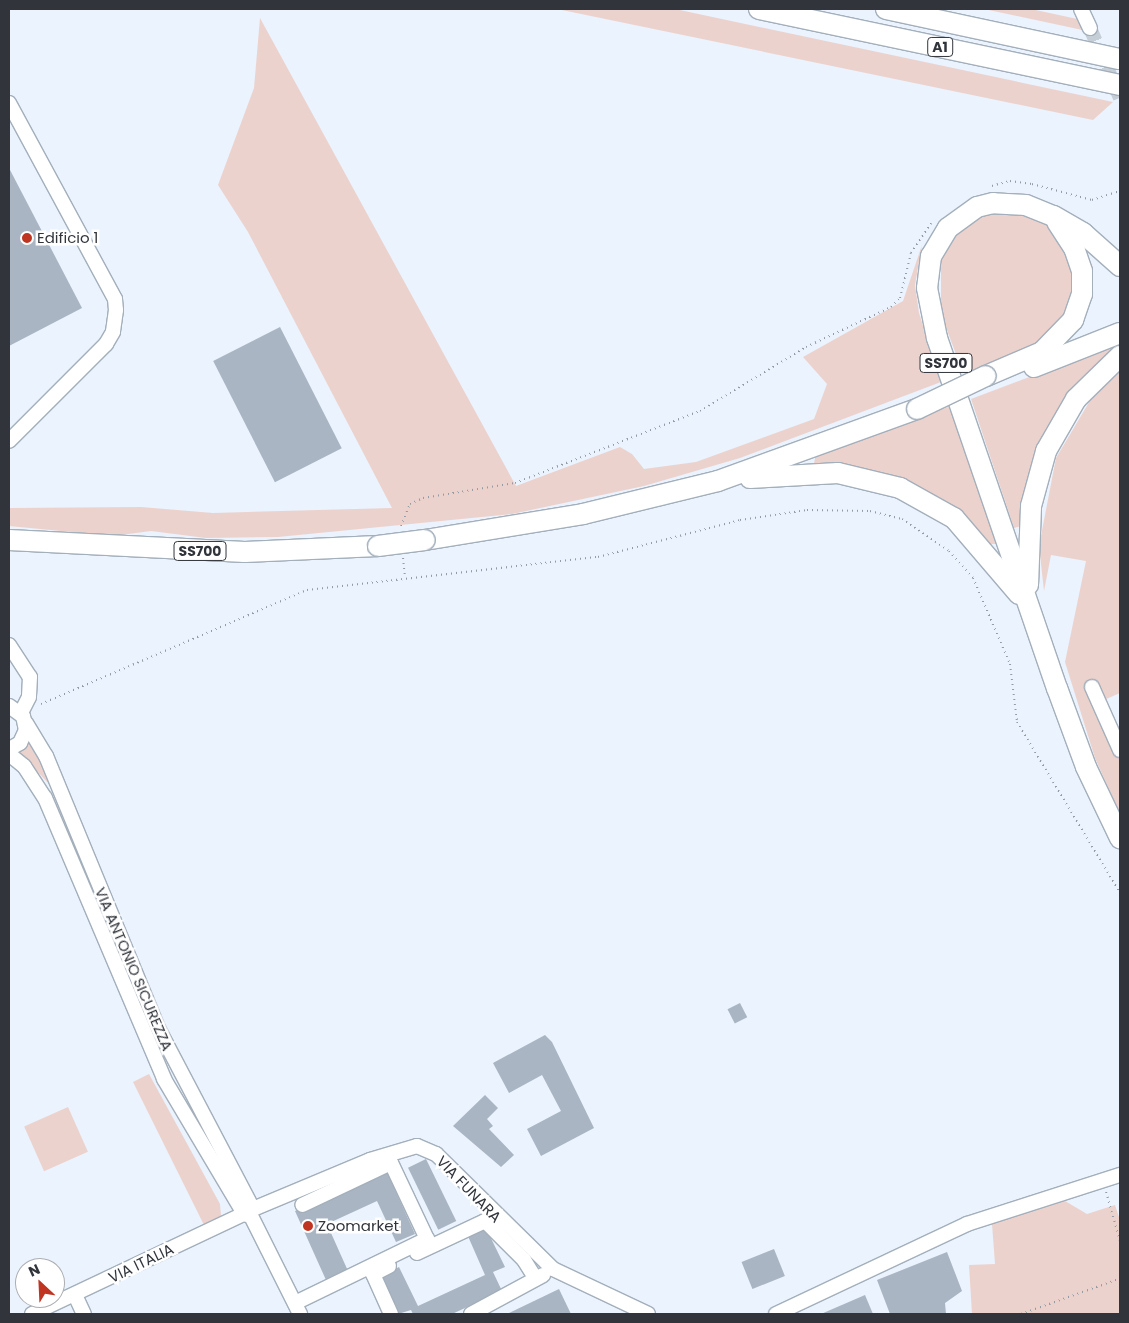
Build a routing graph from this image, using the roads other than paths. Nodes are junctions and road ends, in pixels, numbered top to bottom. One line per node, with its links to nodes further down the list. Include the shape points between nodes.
1 (759, 9): 6 (highway, A1)
2 (886, 9): 5 (highway, A1)
3 (1081, 9): 4 (street)
4 (1090, 28)
5 (1120, 59)
6 (1120, 85)
7 (9, 104): 13 (street, via 115,299 116,310 106,344)
8 (1053, 216): 9 (highway, via 1083,233); 12 (highway, via 1079,259 1083,282 1078,308 1066,331 1042,352); 17 (highway, SS700, via 1010,203 977,207 938,241 928,272 934,329)
9 (1120, 266)
10 (1120, 333): 12 (highway, SS700)
11 (1120, 356): 17 (highway, via 1076,399 1043,458 1028,526)
12 (987, 380): 15 (highway, SS700, bridge)
13 (13, 437): 14 (street)
14 (9, 449)
15 (718, 481): 16 (highway, SS700, bridge, via 583,514 378,546 245,552); 17 (highway, via 838,473 900,488 954,518 988,552)
16 (16, 540)
17 (1029, 607): 24 (highway, SS700, via 1086,767)
18 (9, 645): 20 (street, via 30,677 29,697)
19 (1092, 687): 22 (street)
20 (18, 714): 21 (street, via 24,737); 27 (street, VIA ANTONIO SICUREZZA, via 46,756 159,1030)
21 (9, 748)
22 (1120, 750)
23 (9, 754): 27 (street, VIA ANTONIO SICUREZZA, via 24,766 45,798 164,1079)
24 (1120, 838)
25 (1120, 1175): 37 (street, via 967,1224)
26 (302, 1205): 31 (street, via 391,1163 427,1239)
27 (249, 1213): 28 (street, VIA FUNARA, via 370,1160 416,1146 436,1154); 30 (street, VIA ITALIA); 31 (street)
28 (552, 1269): 29 (street); 36 (street, VIA FUNARA)
29 (536, 1279): 34 (street, via 524,1260 485,1221 373,1274); 35 (street)
30 (75, 1294): 32 (street, VIA ITALIA); 33 (street)
31 (298, 1309)
32 (32, 1314)
33 (84, 1314)
34 (391, 1314)
35 (472, 1314)
36 (648, 1314)
37 (776, 1314)

